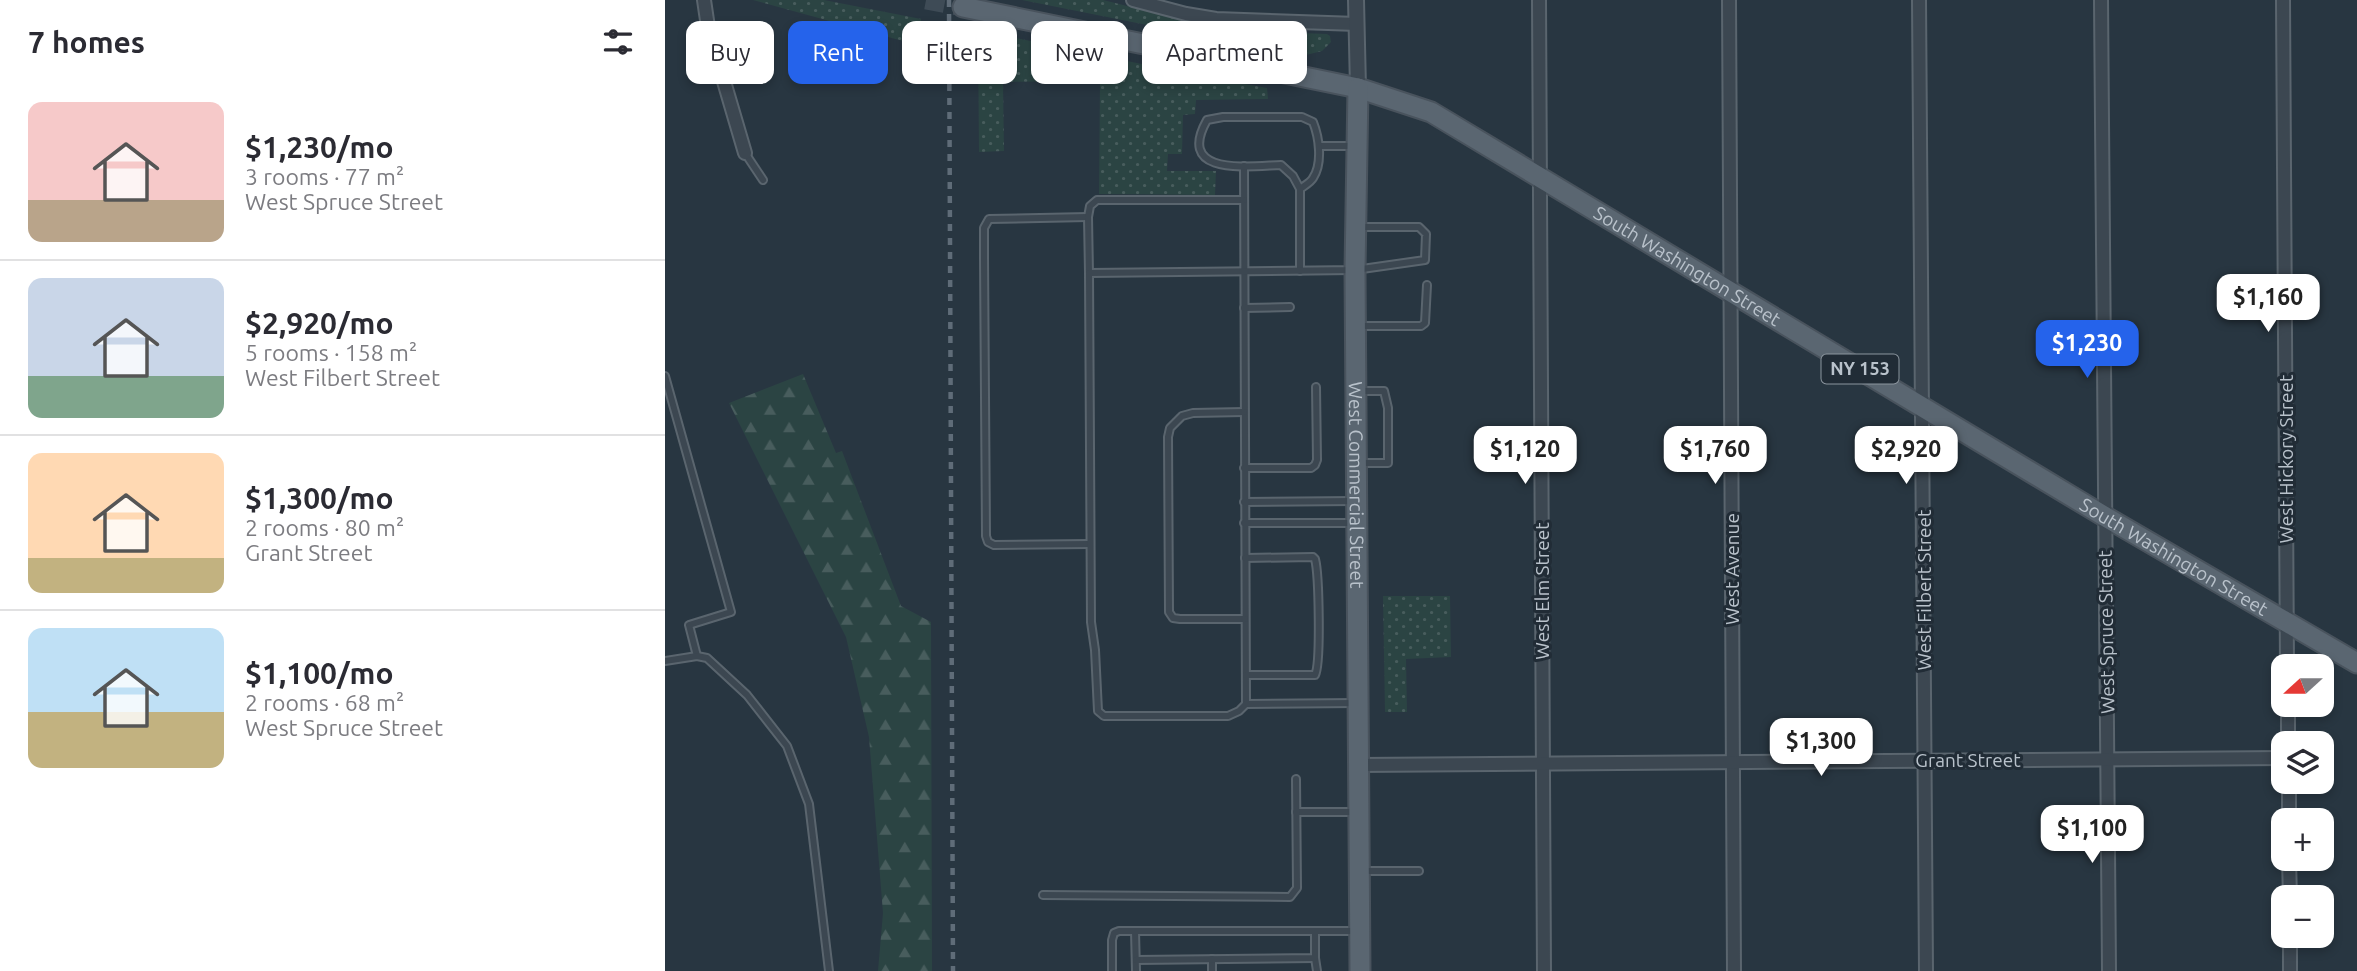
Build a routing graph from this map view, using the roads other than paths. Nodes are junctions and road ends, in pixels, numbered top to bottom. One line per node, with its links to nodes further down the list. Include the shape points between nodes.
1 (704, 0): 15 (street)
2 (1133, 0): 9 (street)
3 (1356, 0): 11 (street, West Commercial Street)
4 (1539, 0): 17 (street, West Elm Street)
5 (1729, 0): 28 (street, West Avenue)
6 (1919, 0): 35 (street, West Filbert Street)
7 (2101, 0): 41 (street, West Spruce Street)
8 (2283, 0): 47 (street, West Hickory Street)
9 (1171, 5): 11 (street, via 1225,20)
10 (963, 7): 12 (main road, South Washington Street / NY 153)
11 (1357, 24): 12 (street, West Commercial Street)
12 (1357, 88): 14 (main road, West Commercial Street); 17 (main road, South Washington Street / NY 153, via 1431,112)
13 (1319, 146): 14 (lane); 16 (lane, via 1313,122 1302,117 1207,120 1199,141 1202,154 1220,166); 19 (lane, via 1314,178)
14 (1357, 146): 22 (main road, West Commercial Street)
15 (745, 153): 18 (lane)
16 (1244, 166): 19 (lane, via 1281,165); 20 (lane)
17 (1540, 176): 28 (main road, South Washington Street / NY 153); 59 (street, West Elm Street)
18 (763, 180)
19 (1300, 189): 24 (lane)
20 (1244, 200): 21 (lane, via 1097,200); 25 (lane)
21 (1088, 217): 26 (lane); 44 (lane, via 989,219 984,228 984,272 988,542)
22 (1356, 227): 23 (main road, West Commercial Street); 23 (lane, via 1419,227 1426,234 1426,256 1422,262)
23 (1356, 270): 24 (lane); 31 (main road, West Commercial Street)
24 (1300, 271): 25 (lane)
25 (1244, 272): 26 (lane); 30 (lane)
26 (1089, 273): 44 (lane)
27 (1427, 285): 31 (lane, via 1425,323 1421,326)
28 (1731, 291): 35 (main road, South Washington Street / NY 153); 58 (street, West Avenue)
29 (1290, 307): 30 (lane)
30 (1244, 308): 36 (lane)
31 (1356, 326): 34 (main road, West Commercial Street)
32 (665, 376): 49 (lane, via 731,612 688,625)
33 (1316, 387): 38 (lane, via 1315,465)
34 (1356, 391): 37 (main road, West Commercial Street); 37 (lane, via 1384,391 1388,408 1388,463)
35 (1922, 406): 41 (main road, South Washington Street / NY 153); 57 (street, West Filbert Street)
36 (1244, 412): 38 (lane); 46 (lane, via 1182,416 1170,428 1168,455 1169,612 1180,619)
37 (1356, 463): 39 (main road, West Commercial Street)
38 (1244, 468): 40 (lane)
39 (1356, 501): 40 (lane); 43 (main road, West Commercial Street)
40 (1244, 502): 42 (lane)
41 (2104, 516): 47 (main road, South Washington Street / NY 153); 56 (street, West Spruce Street)
42 (1244, 523): 43 (lane); 45 (lane)
43 (1357, 523): 53 (main road, West Commercial Street)
44 (1090, 544): 54 (lane, via 1098,711 1104,716 1228,716)
45 (1245, 558): 46 (lane); 52 (lane, via 1315,559 1318,657 1315,675)
46 (1245, 619): 52 (lane)
47 (2287, 622): 48 (street, West Hickory Street); 51 (main road, South Washington Street / NY 153)
48 (2287, 654)
49 (697, 656): 50 (lane); 74 (lane, via 707,658 747,695 787,746 809,804)
50 (665, 661)
51 (2357, 663)
52 (1245, 675): 54 (lane)
53 (1359, 703): 54 (lane); 60 (main road, West Commercial Street)
54 (1246, 704)
55 (2271, 758): 56 (street, Grant Street)
56 (2108, 759): 57 (street, Grant Street); 83 (street, West Spruce Street)
57 (1925, 760): 58 (street, Grant Street); 82 (street, West Filbert Street)
58 (1732, 762): 59 (street, Grant Street); 81 (street, West Avenue)
59 (1542, 764): 60 (street, Grant Street); 80 (street, West Elm Street)
60 (1359, 765): 63 (main road, West Commercial Street)
61 (1296, 779): 62 (lane)
62 (1296, 812): 63 (lane); 66 (lane, via 1297,888 1290,897)
63 (1359, 812): 64 (main road, West Commercial Street)
64 (1359, 871): 65 (lane); 69 (main road, West Commercial Street)
65 (1419, 871)
66 (1044, 895)
67 (1135, 931): 68 (lane); 73 (lane); 75 (lane, via 1114,933)
68 (1315, 931): 69 (lane); 71 (lane)
69 (1360, 931): 79 (main road, West Commercial Street)
70 (2290, 948): 84 (street)
71 (1315, 958): 72 (lane); 78 (lane)
72 (1212, 959): 73 (lane); 77 (lane)
73 (1136, 960): 76 (lane)
74 (829, 971)
75 (1112, 971)
76 (1136, 971)
77 (1212, 971)
78 (1317, 971)
79 (1360, 971)
80 (1544, 971)
81 (1734, 971)
82 (1926, 971)
83 (2109, 971)
84 (2290, 971)

